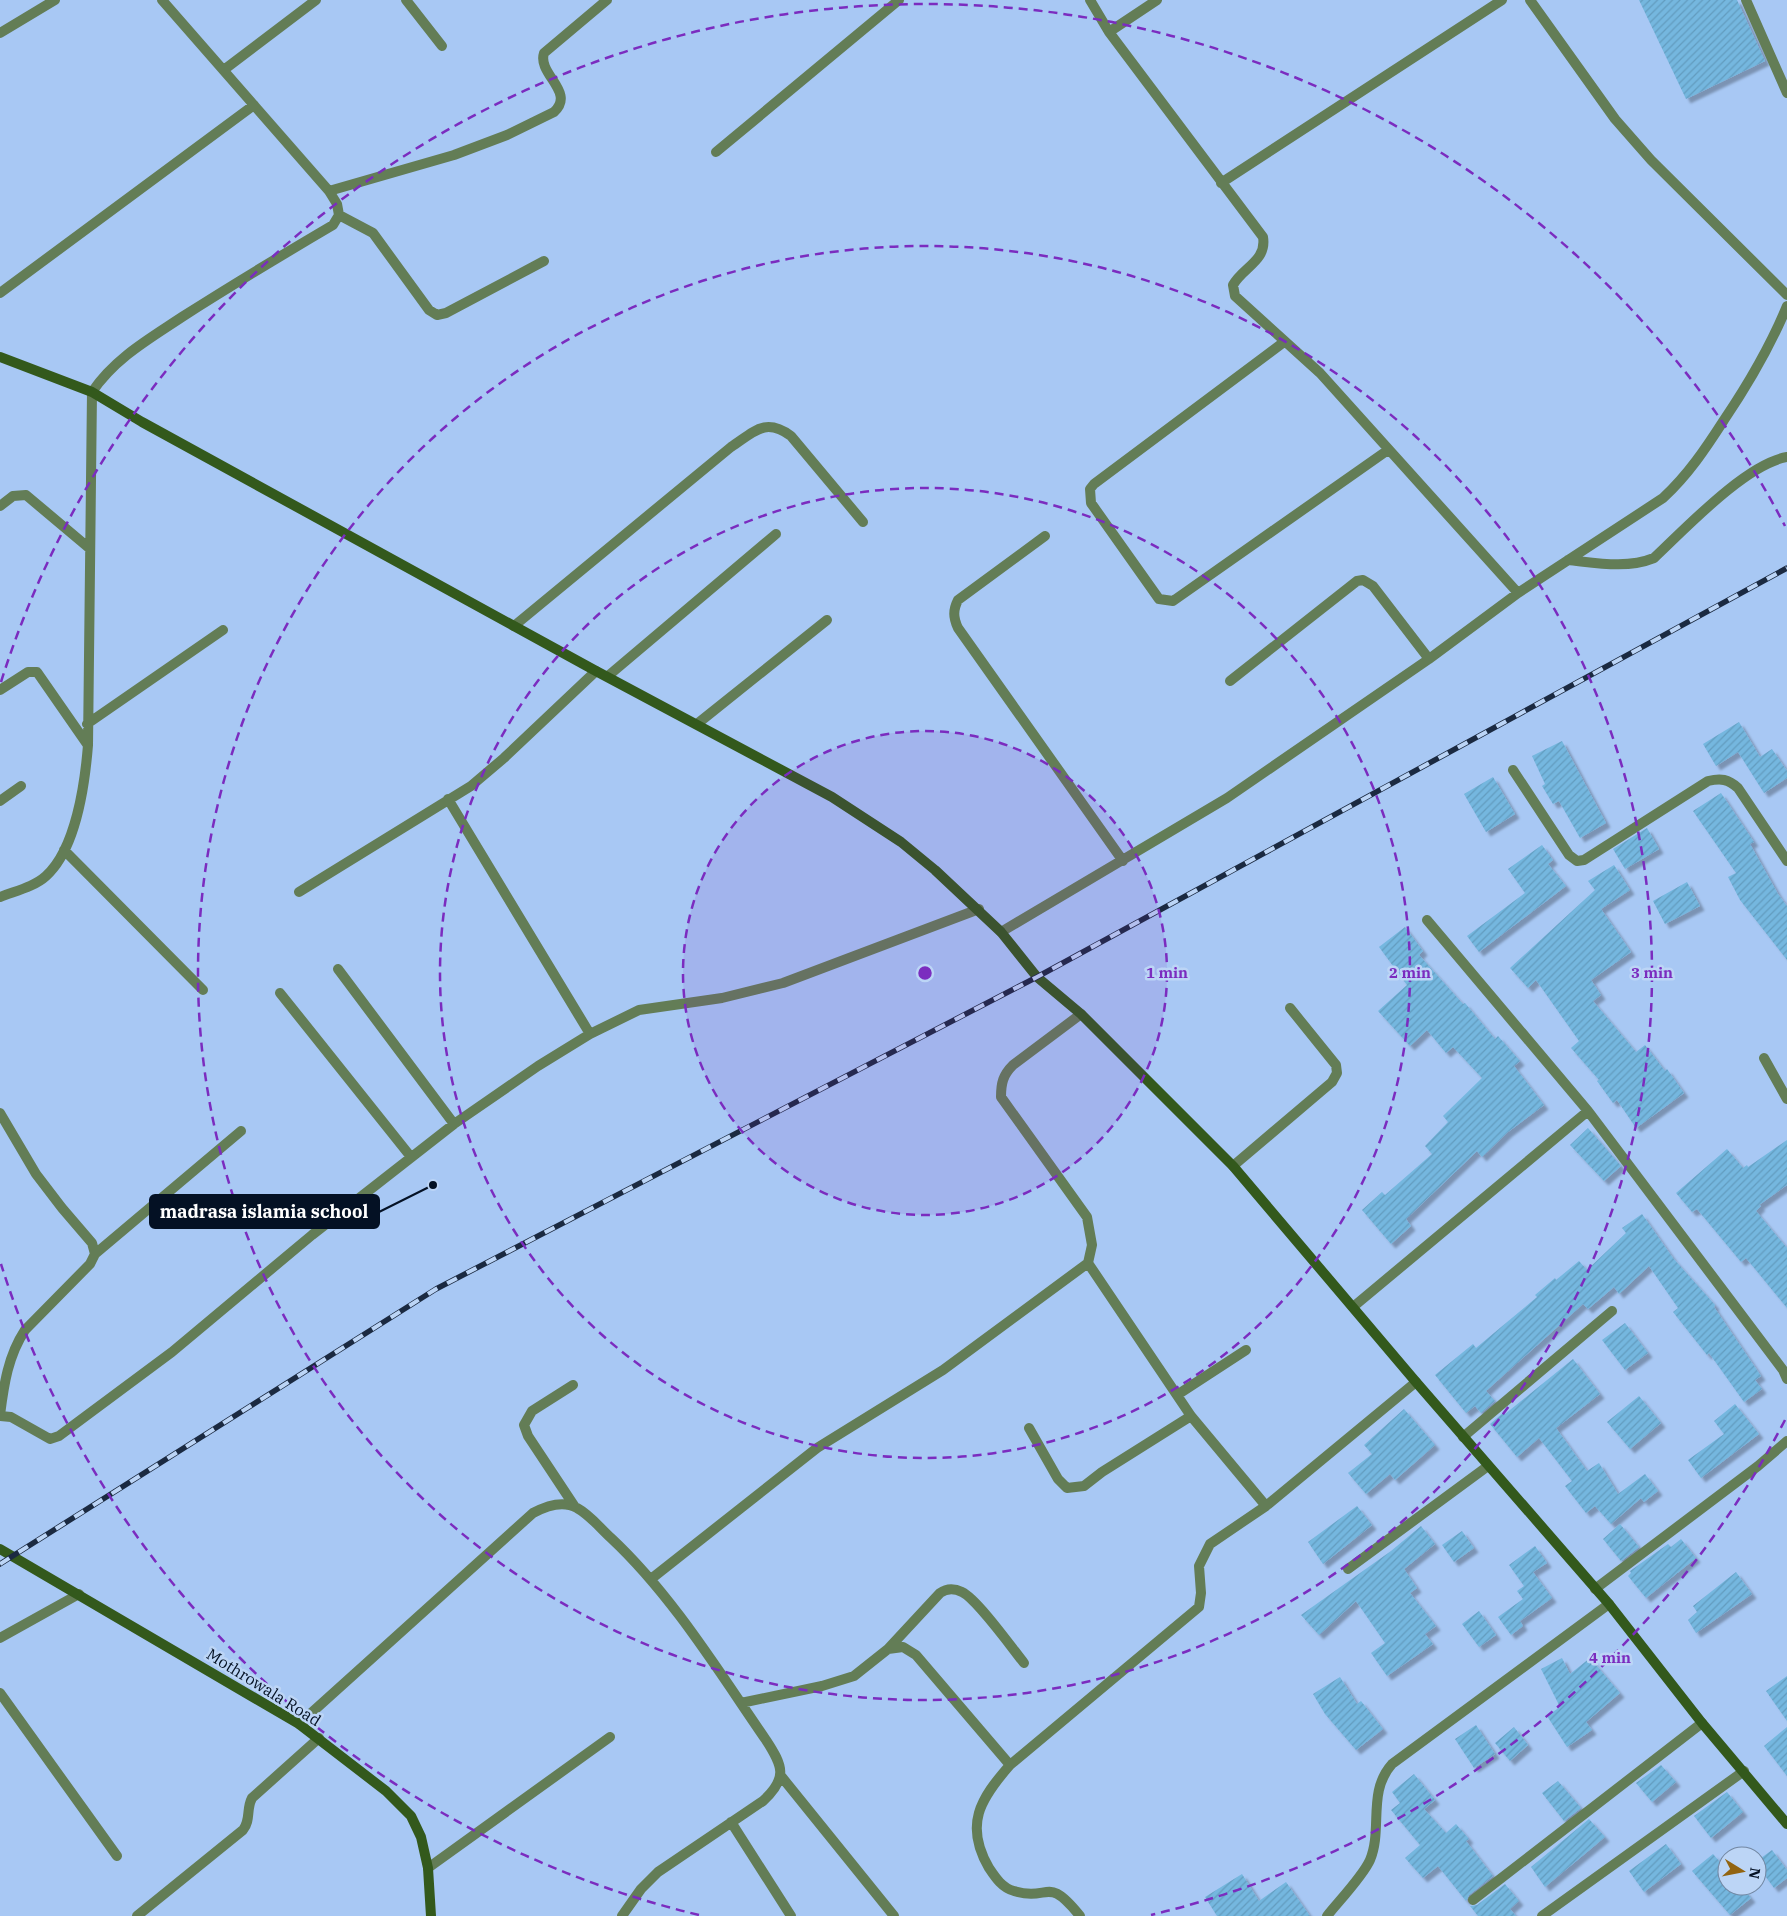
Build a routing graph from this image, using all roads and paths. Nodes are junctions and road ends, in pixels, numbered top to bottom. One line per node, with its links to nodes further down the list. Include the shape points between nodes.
1 (55, 0): 12 (street)
2 (162, 0): 15 (street)
3 (316, 0): 15 (street)
4 (406, 0): 14 (street)
5 (607, 0): 20 (street, via 544,53 543,63 562,98 560,107 554,112 507,135 454,155)
6 (900, 0): 18 (street)
7 (1090, 0): 13 (street)
8 (1157, 0): 13 (street)
9 (1502, 0): 19 (street)
10 (1530, 0): 24 (street, via 1616,119 1651,160)
11 (1746, 0): 16 (street)
12 (0, 32)
13 (1109, 32): 19 (street)
14 (442, 46)
15 (225, 69): 17 (street)
16 (1787, 93)
17 (254, 105): 20 (street); 23 (street)
18 (716, 152)
19 (1221, 183): 26 (street, via 1263,237 1264,244 1260,257 1236,280 1233,292)
20 (329, 191): 21 (street)
21 (339, 215): 22 (street, via 373,233 429,310 437,315); 28 (street, via 333,226 220,293 128,354 105,374)
22 (544, 261)
23 (0, 293)
24 (1787, 295)
25 (1787, 306): 36 (street, via 1772,343 1753,376 1681,481 1655,503)
26 (1284, 342): 29 (street, via 1315,367); 29 (street, via 1090,489 1090,503 1159,599 1173,601)
27 (0, 357): 28 (main road)
28 (92, 392): 35 (street); 39 (main road)
29 (1388, 450): 37 (street)
30 (1787, 457): 36 (street, via 1770,460 1746,474 1654,558 1640,564)
31 (0, 506): 35 (street, via 13,496 26,495)
32 (863, 522): 39 (street, via 790,436 779,428 760,428 731,447)
33 (776, 534): 43 (street)
34 (1046, 536): 54 (street, via 958,600 954,619)
35 (89, 548): 46 (street)
36 (1568, 560): 37 (street)
37 (1518, 593): 41 (street)
38 (827, 620): 47 (street)
39 (514, 626): 42 (main road)
40 (224, 630): 46 (street)
41 (1429, 658): 44 (street, via 1373,586 1363,580 1357,581); 54 (street, via 1227,798)
42 (596, 671): 43 (main road); 51 (street, via 487,774)
43 (608, 676): 47 (main road)
44 (1230, 681)
45 (0, 690): 48 (street, via 28,672 37,672)
46 (88, 724): 48 (street)
47 (697, 724): 58 (main road, via 848,807 901,842)
48 (88, 744): 53 (street, via 82,794)
49 (1513, 770): 55 (street, via 1569,855 1578,861 1719,778 1729,780 1738,788)
50 (21, 786): 52 (street)
51 (448, 799): 56 (street); 66 (street)
52 (0, 801)
53 (64, 850): 57 (street, via 46,876); 62 (street)
54 (1123, 861): 60 (street)
55 (1787, 861)
56 (299, 892)
57 (0, 897)
58 (979, 909): 60 (main road); 66 (street, via 783,984 722,998 639,1010)
59 (1427, 920): 69 (street)
60 (1001, 932): 65 (main road, via 1037,976)
61 (338, 969): 71 (street)
62 (203, 990)
63 (280, 993): 73 (street)
64 (1290, 1008): 74 (street, via 1336,1065 1337,1073 1332,1082)
65 (1081, 1014): 74 (main road); 76 (street, via 1004,1074 1001,1097 1087,1217 1092,1245)
66 (590, 1034): 71 (street)
67 (1764, 1058): 68 (street)
68 (1787, 1099)
69 (1588, 1111): 77 (street); 80 (street)
70 (0, 1113): 75 (street, via 36,1174 92,1243)
71 (454, 1124): 73 (street)
72 (241, 1131): 75 (street)
73 (411, 1157): 84 (street, via 172,1352 60,1436 50,1439 11,1417)
74 (1234, 1166): 77 (main road)
75 (94, 1254): 84 (street, via 90,1264 18,1341 6,1372)
76 (1088, 1263): 83 (street); 94 (street, via 943,1370 817,1448)
77 (1354, 1308): 81 (main road)
78 (1612, 1311): 87 (street)
79 (1246, 1350): 83 (street)
80 (1786, 1372)
81 (1416, 1382): 87 (main road); 90 (street)
82 (573, 1385): 91 (street, via 532,1411 524,1425 528,1436)
83 (1177, 1395): 85 (street)
84 (0, 1416)
85 (1191, 1416): 86 (street, via 1084,1486 1076,1488 1067,1488 1058,1480); 90 (street)
86 (1029, 1428)
87 (1463, 1437): 89 (main road)
88 (1787, 1441): 95 (street)
89 (1488, 1466): 93 (street); 95 (main road)
90 (1266, 1506): 107 (street, via 1219,1537 1205,1552 1199,1566 1200,1600 1195,1611)
91 (576, 1507): 94 (street, via 623,1549); 104 (street, via 546,1506 534,1513)
92 (0, 1549): 96 (main road, Mothrowala Road)
93 (1348, 1569)
94 (650, 1579): 102 (street)
95 (1595, 1589): 97 (main road)
96 (79, 1594): 98 (street); 104 (main road, Mothrowala Road)
97 (1609, 1604): 103 (main road); 121 (street, via 1385,1771 1379,1787 1373,1852 1369,1862)
98 (0, 1638)
99 (888, 1649): 100 (street, via 940,1593 953,1589 968,1595); 102 (street, via 854,1676); 107 (street, via 903,1647 916,1655)
100 (1024, 1664)
101 (0, 1694): 112 (street)
102 (740, 1703): 109 (street, via 779,1759)
103 (1702, 1723): 108 (main road); 114 (street)
104 (300, 1724): 106 (main road, Mothrowala Road)
105 (610, 1737): 113 (street)
106 (318, 1738): 113 (main road, Mothrowala Road, via 386,1791 411,1816 421,1837); 115 (street, via 252,1798 243,1830)
107 (1010, 1765): 120 (street, via 992,1785 979,1813 976,1838 980,1851 1003,1886 1013,1891 1058,1893)
108 (1744, 1771): 111 (main road); 122 (street)
109 (781, 1776): 110 (street, via 776,1789 764,1801); 119 (street)
110 (731, 1822): 117 (street, via 658,1872); 118 (street)
111 (1787, 1824)
112 (117, 1856)
113 (428, 1868): 116 (main road, Mothrowala Road)
114 (1473, 1900)
115 (137, 1916)
116 (431, 1916)
117 (622, 1916)
118 (791, 1916)
119 (894, 1916)
120 (1080, 1916)
121 (1327, 1916)
122 (1542, 1916)

